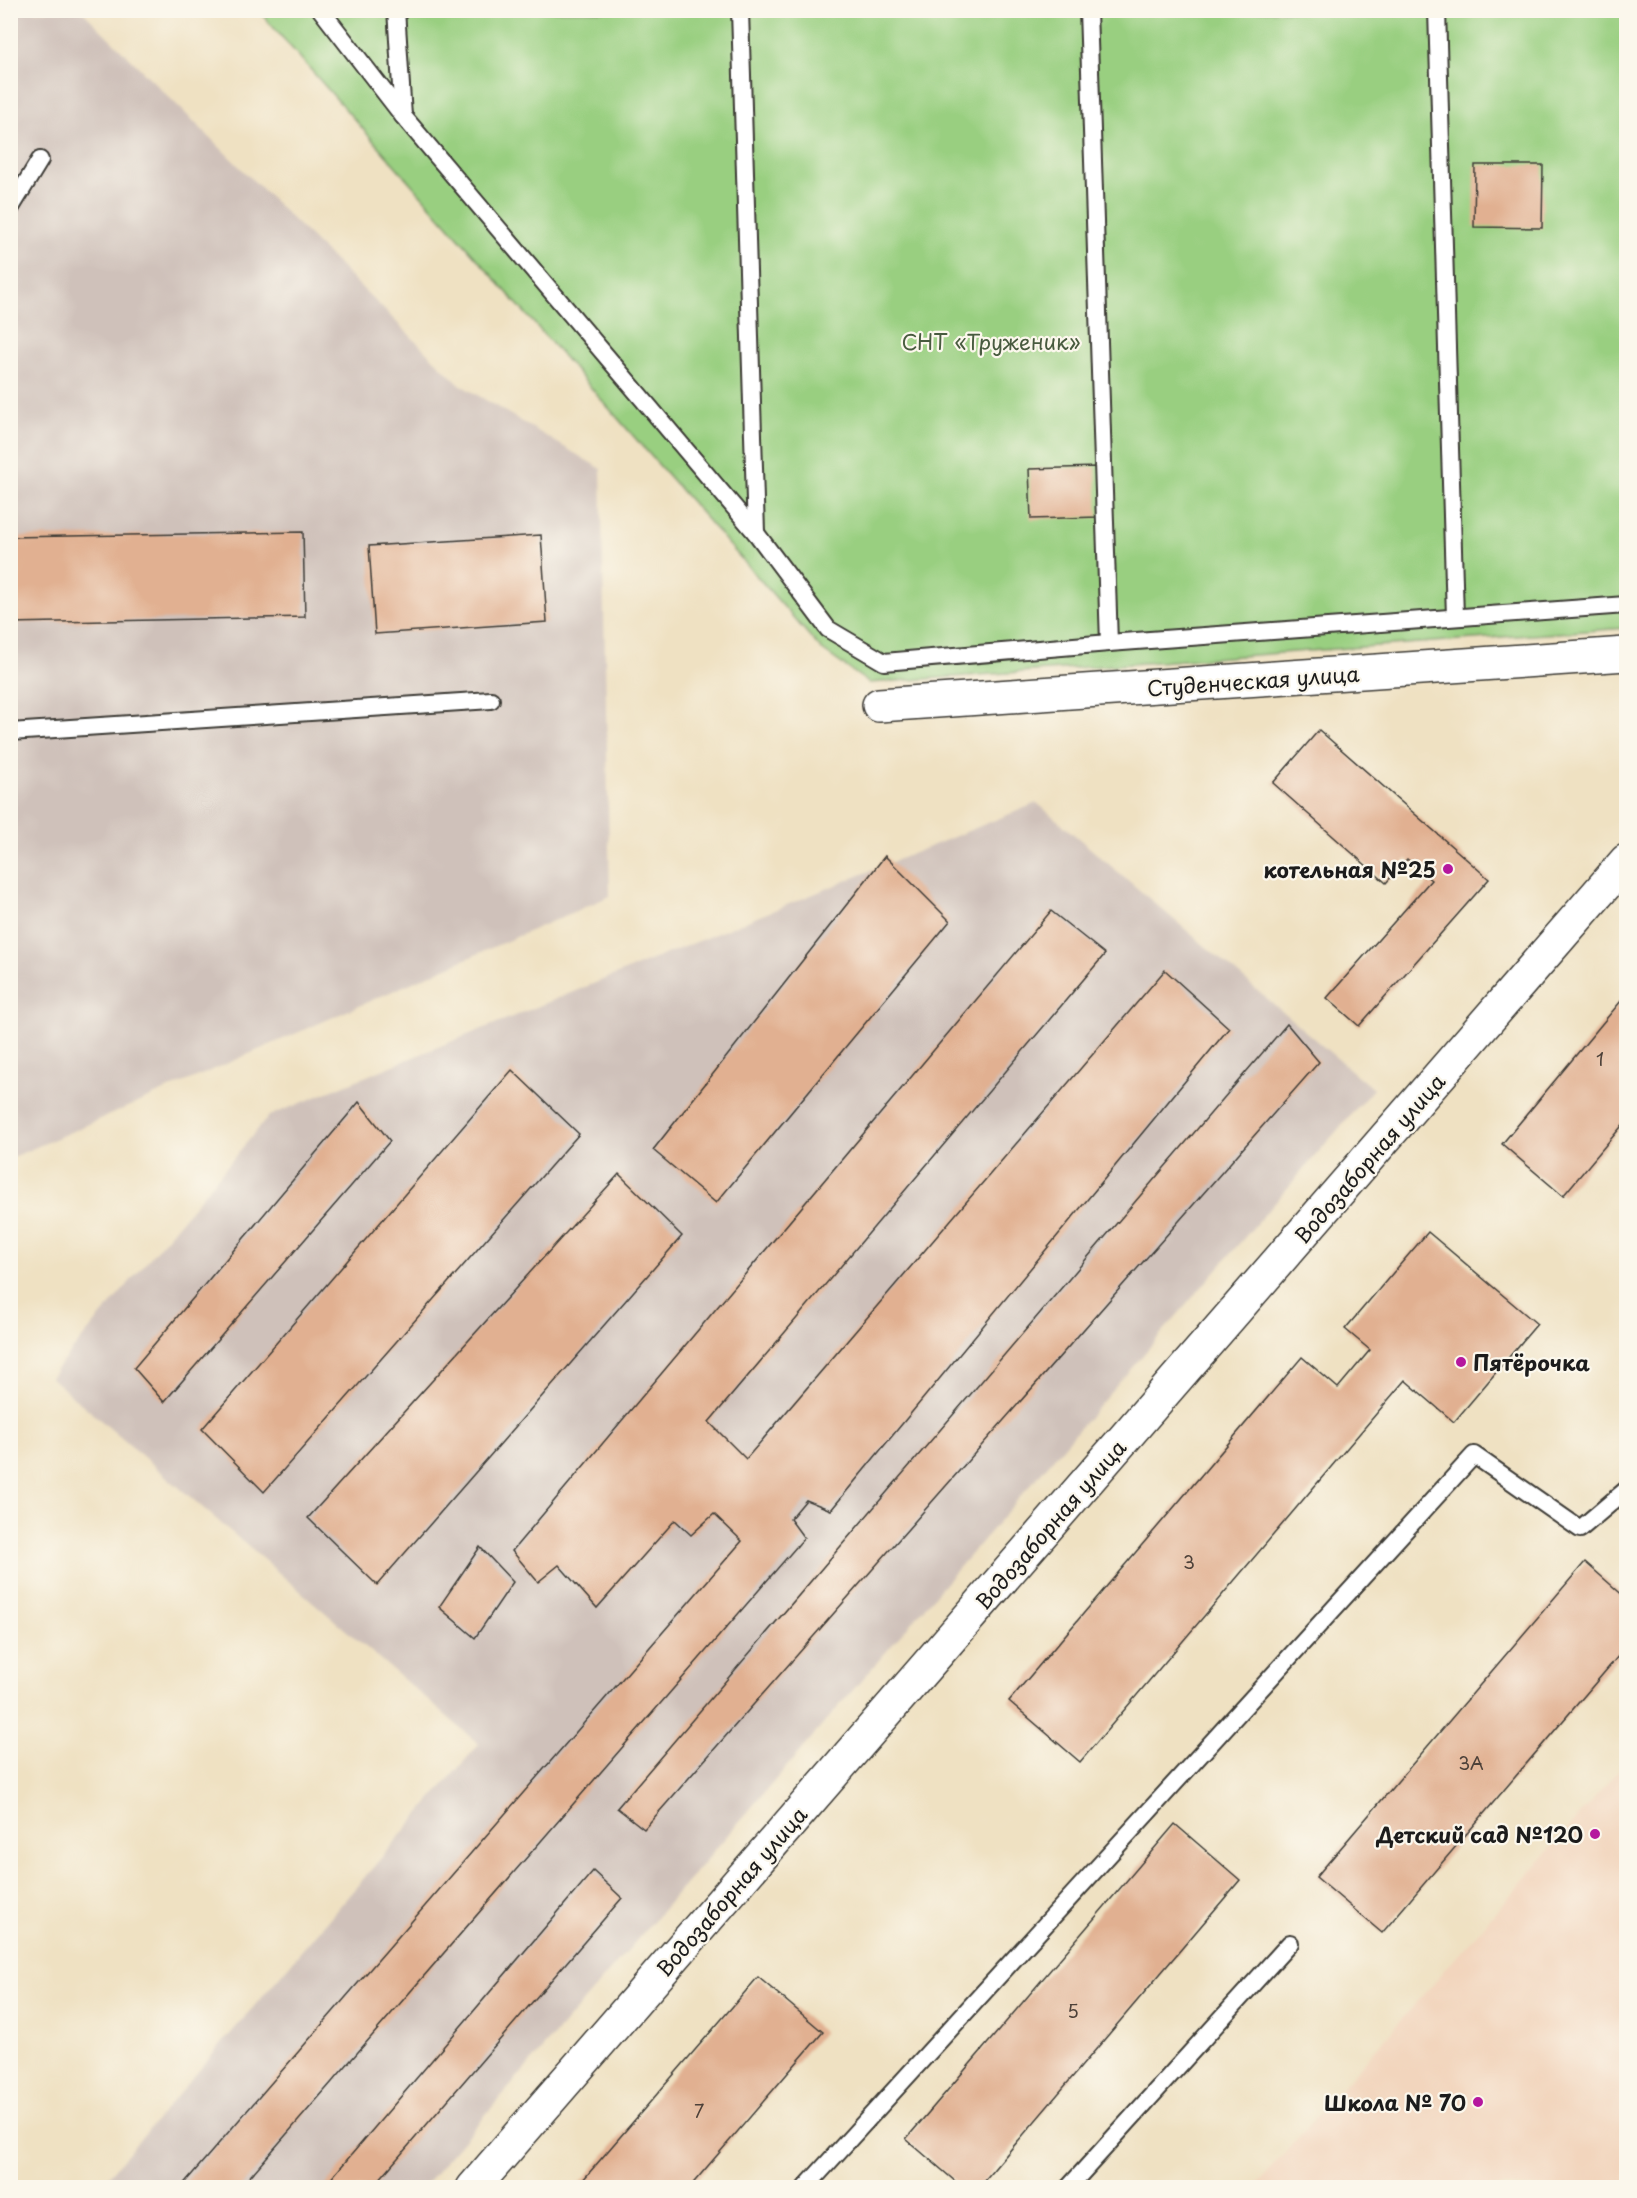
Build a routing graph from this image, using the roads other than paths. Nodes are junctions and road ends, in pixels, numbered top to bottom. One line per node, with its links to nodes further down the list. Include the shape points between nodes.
1 (321, 10): 6 (lane)
2 (396, 10): 6 (lane)
3 (740, 10): 9 (lane)
4 (1088, 10): 12 (lane)
5 (1437, 10): 11 (lane)
6 (403, 116): 9 (lane)
7 (40, 160): 8 (lane)
8 (10, 209)
9 (756, 533): 12 (lane, via 828,629 884,662)
10 (1626, 605): 11 (lane)
11 (1455, 617): 12 (lane)
12 (1109, 643)
13 (1626, 654): 15 (street, Студенческая улица)
14 (491, 700): 16 (lane)
15 (879, 705)
16 (10, 732)
17 (1626, 861): 20 (street, Водозаборная улица)
18 (1626, 1490): 21 (lane, via 1580,1529 1473,1455)
19 (1290, 1943): 22 (lane)
20 (472, 2187)
21 (806, 2187)
22 (1068, 2187)

